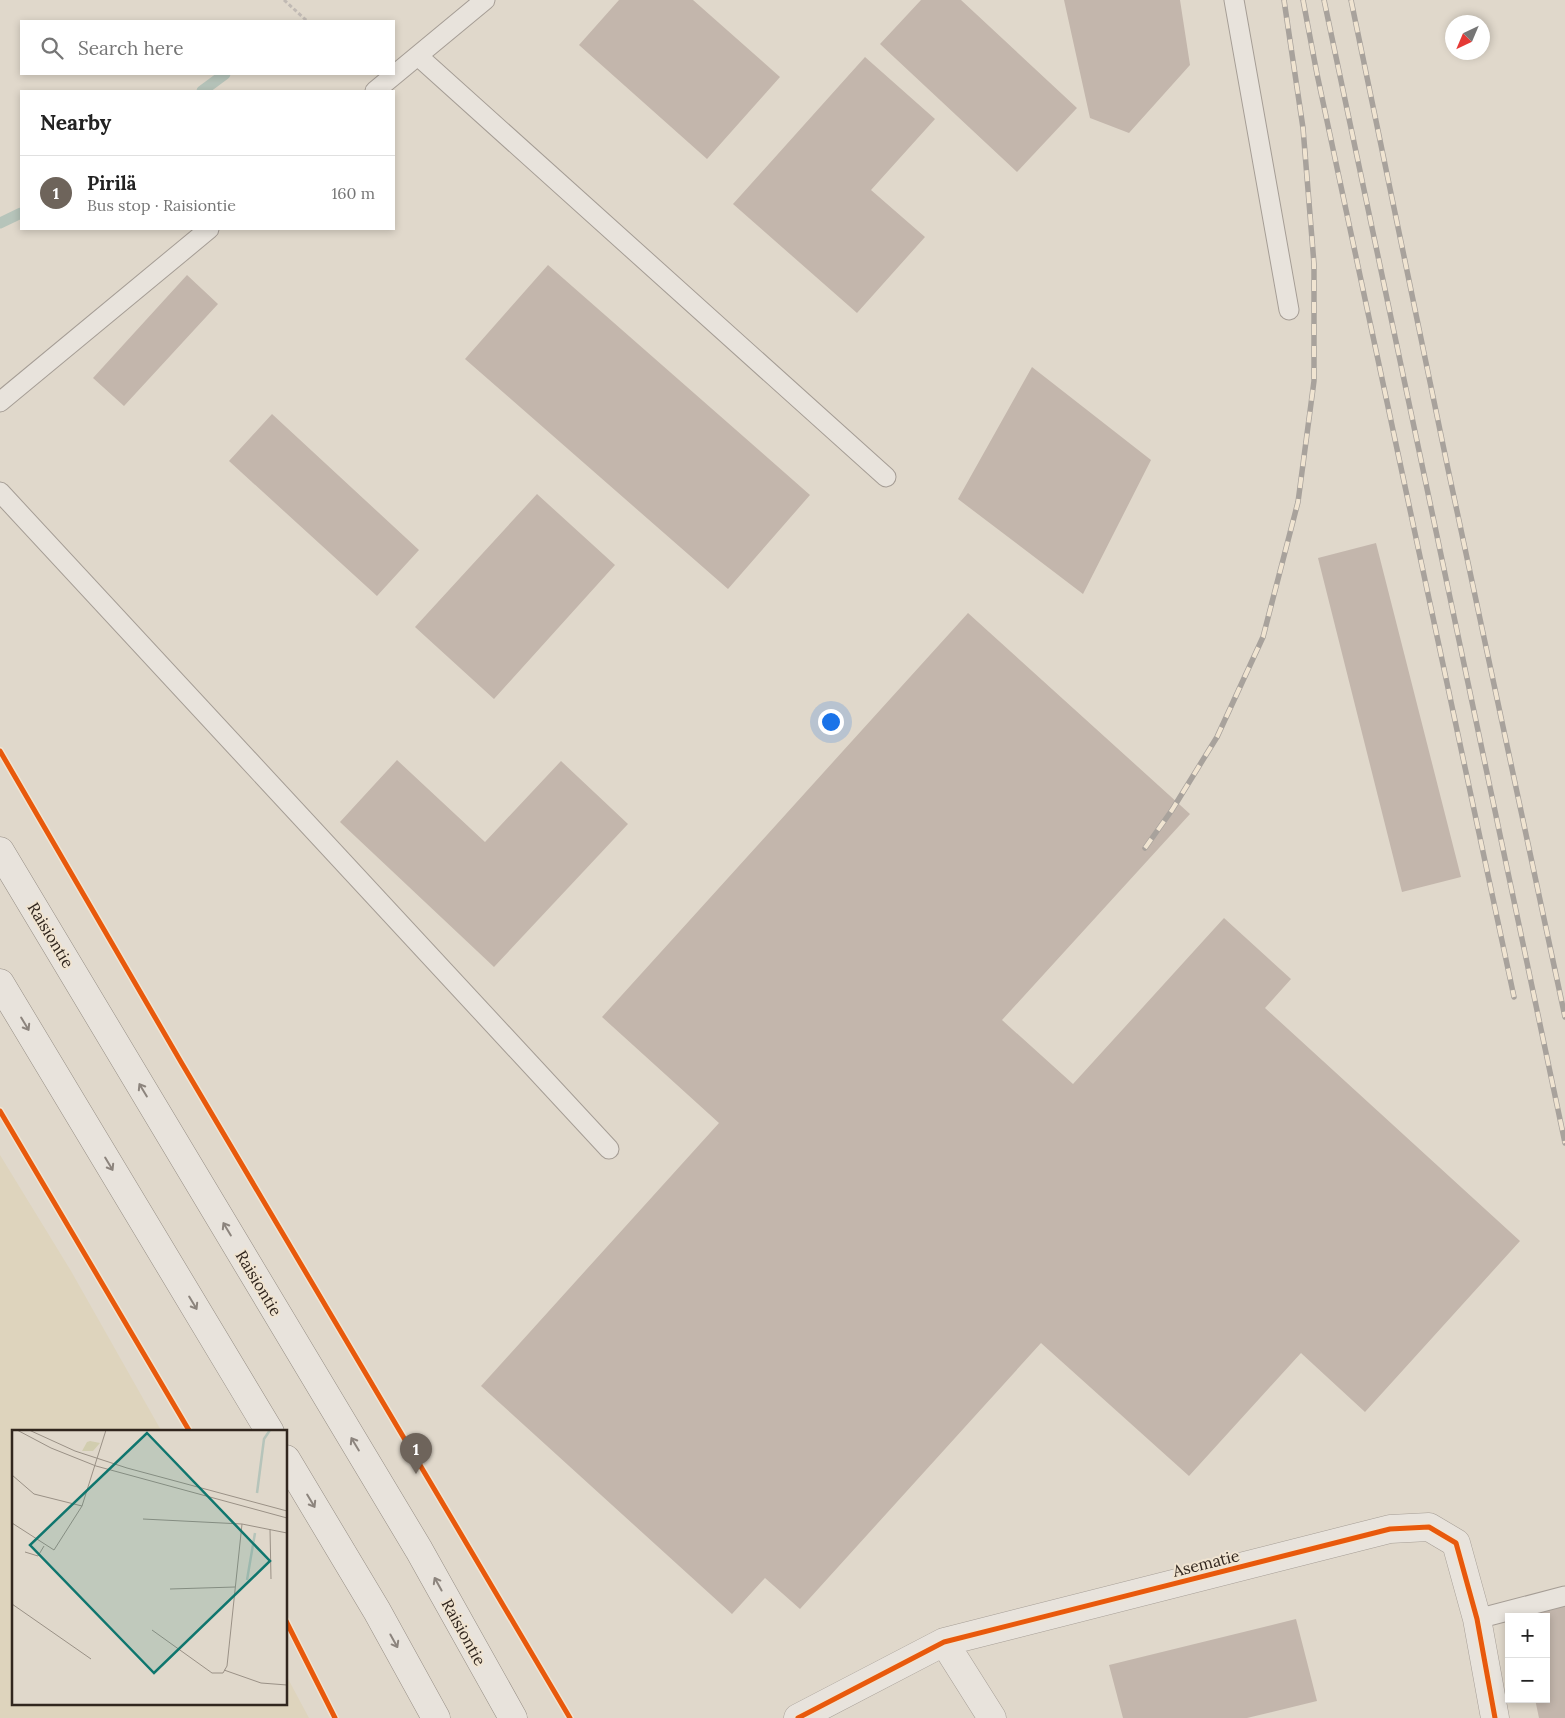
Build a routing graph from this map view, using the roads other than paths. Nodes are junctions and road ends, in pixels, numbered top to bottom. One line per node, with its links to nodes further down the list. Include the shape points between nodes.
1 (485, 0): 3 (lane)
2 (1234, 0): 8 (lane)
3 (418, 56): 5 (lane); 10 (lane)
4 (395, 75): 6 (lane)
5 (395, 75)
6 (376, 90)
7 (208, 230): 9 (lane)
8 (1289, 310)
9 (0, 402)
10 (886, 477)
11 (0, 492): 14 (lane)
12 (0, 851): 21 (main road, Raisiontie, one-way to 12, via 419,1550)
13 (0, 982): 15 (main road, one-way to 15)
14 (609, 1149)
15 (269, 1430)
16 (288, 1462): 20 (main road, one-way to 20, via 377,1611)
17 (1565, 1596): 18 (lane)
18 (1477, 1619): 19 (main road, Asematie, via 1456,1543 1429,1526 1390,1529); 24 (main road, Asematie)
19 (944, 1642): 22 (main road, Asematie); 23 (main road)
20 (436, 1718)
21 (513, 1718)
22 (798, 1718)
23 (992, 1718)
24 (1496, 1718)

